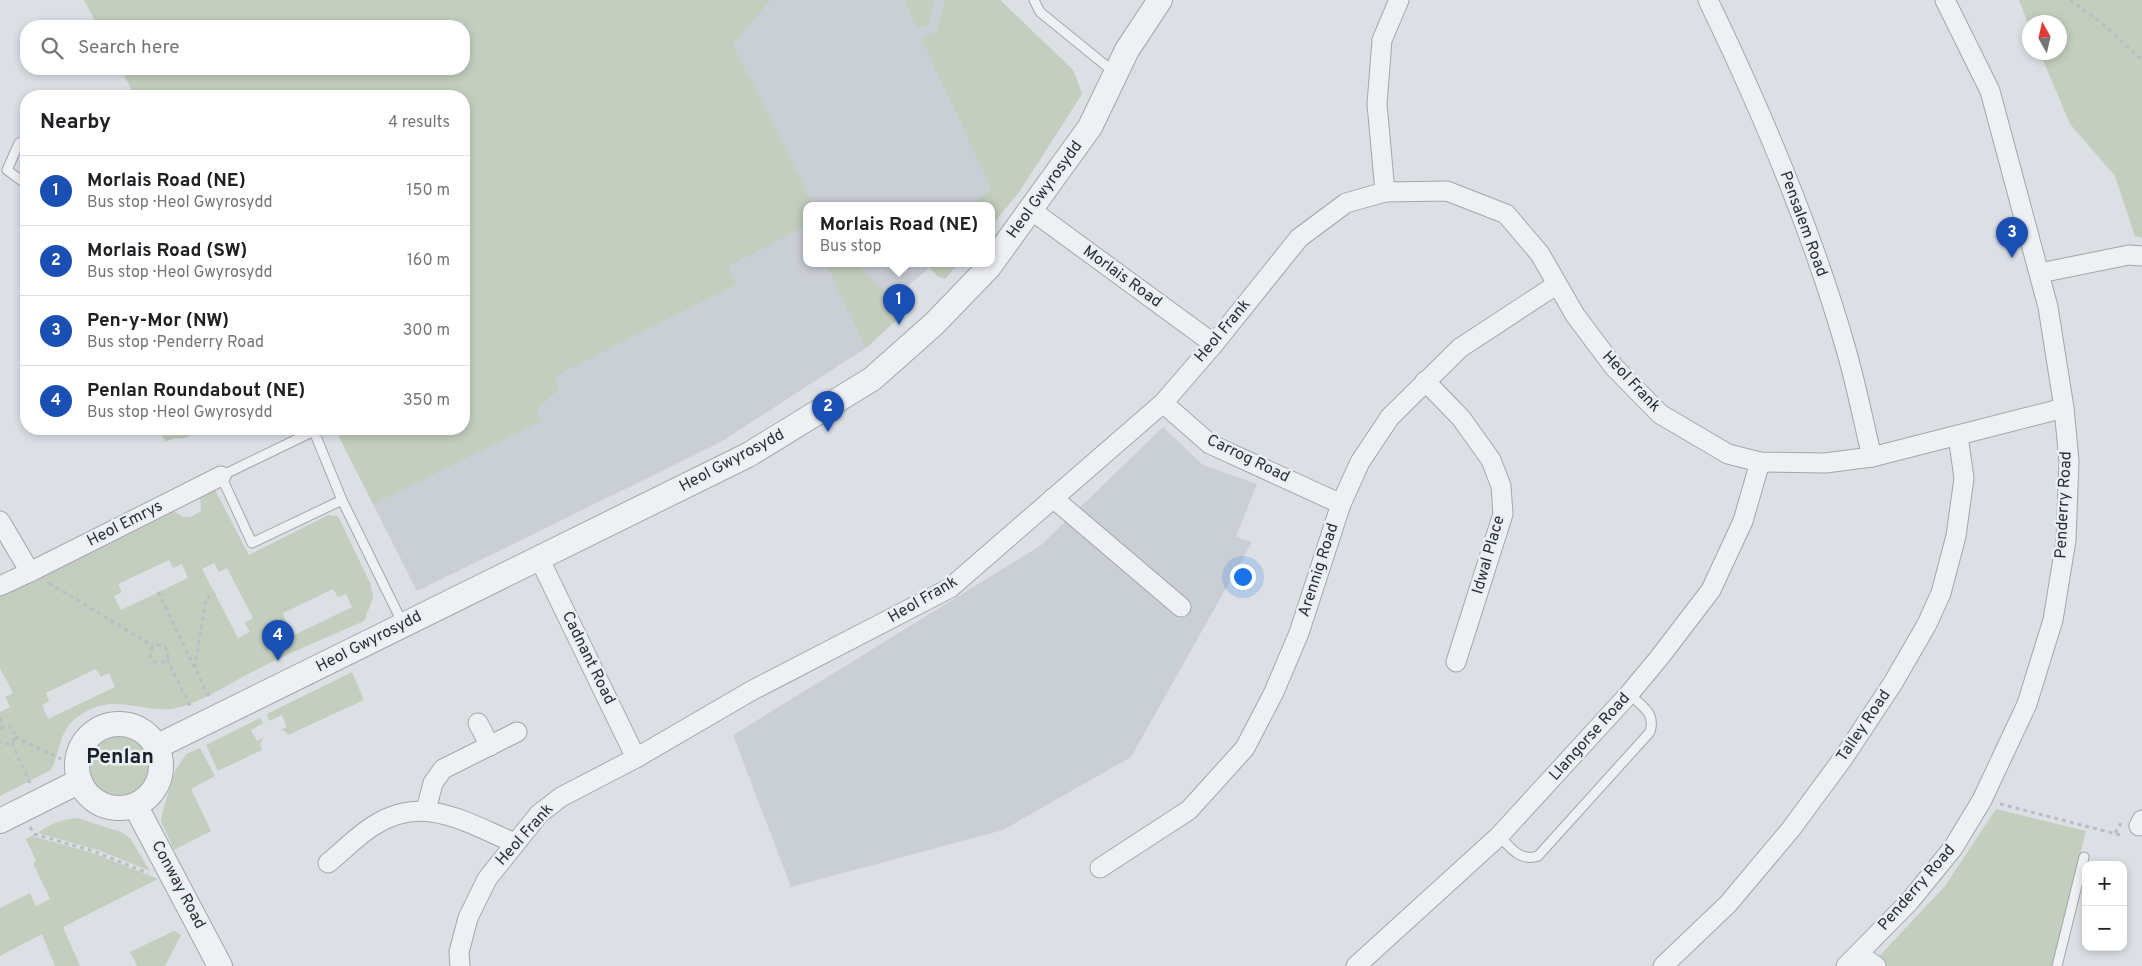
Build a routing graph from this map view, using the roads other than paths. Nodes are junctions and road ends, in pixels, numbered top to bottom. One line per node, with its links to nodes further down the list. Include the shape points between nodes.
1 (1034, 0): 6 (lane, via 1040,12)
2 (1160, 0): 6 (street, Heol Gwyrosydd, via 1127,50)
3 (1399, 0): 9 (street, via 1382,40 1377,104)
4 (1708, 0): 23 (street, Pensalem Road, via 1755,98 1809,237 1846,347)
5 (1945, 0): 14 (street, Penderry Road, via 1990,91)
6 (1117, 75): 10 (street, Heol Gwyrosydd, via 1090,127)
7 (20, 143): 8 (lane, via 7,170)
8 (20, 180)
9 (1385, 192): 15 (street, Heol Frank, via 1447,191 1506,214 1540,254); 16 (street, Heol Frank, via 1346,203 1299,238)
10 (1030, 210): 12 (street, Heol Gwyrosydd); 16 (street, Morlais Road)
11 (2142, 256): 14 (street, via 2130,254)
12 (995, 259)
13 (989, 267): 30 (street, Heol Gwyrosydd, via 934,324 872,379 748,455)
14 (2040, 273): 19 (street, Penderry Road)
15 (1556, 285): 17 (street, Arennig Road, via 1460,348); 24 (street, Heol Frank, via 1614,367 1660,414 1728,454)
16 (1214, 344): 18 (street, Heol Frank)
17 (1425, 381): 28 (street, Arennig Road, via 1390,418 1360,462); 35 (street, Idwal Place, via 1461,418 1491,460 1502,486 1503,514)
18 (1162, 403): 26 (street, Heol Frank); 28 (street, Carrog Road, via 1210,444)
19 (2064, 408): 22 (street, Heol Frank); 51 (street, Penderry Road, via 2069,461 2066,540 2053,620 2027,704 1982,800 1953,848 1909,902)
20 (303, 435): 25 (lane)
21 (315, 435): 27 (lane)
22 (1958, 436): 23 (street, Heol Frank); 55 (street, Talley Road, via 1964,478 1956,536 1941,593 1927,624 1893,683 1792,829 1728,904)
23 (1872, 457): 24 (street, Heol Frank, via 1825,463)
24 (1760, 462): 36 (street, Llangorse Road, via 1743,520 1711,590)
25 (221, 476): 27 (lane, via 252,543); 31 (street, Heol Emrys)
26 (1052, 498): 33 (street); 41 (street, Heol Frank, via 950,588 751,690)
27 (342, 500): 34 (lane)
28 (1341, 504): 50 (street, Arennig Road, via 1299,633 1245,748 1189,810)
29 (0, 521): 31 (street)
30 (539, 558): 34 (street, Heol Gwyrosydd); 41 (street, Cadnant Road)
31 (32, 570): 32 (street, Heol Emrys)
32 (0, 586)
33 (1181, 607)
34 (403, 624): 40 (street, Heol Gwyrosydd)
35 (1456, 662)
36 (1629, 694): 46 (street, Llangorse Road); 46 (lane, via 1649,712 1653,722 1650,732 1538,856 1521,857)
37 (478, 723): 39 (street)
38 (517, 732): 39 (street)
39 (490, 746): 44 (street, via 443,769 433,783)
40 (156, 747): 42 (street, via 137,728 123,724 96,730 79,750); 43 (street, via 160,775 155,788)
41 (636, 758): 47 (street, Heol Frank, via 561,797 539,814)
42 (80, 781): 43 (street, via 89,796 99,804 123,808); 45 (street)
43 (135, 805): 52 (street, Conway Road)
44 (426, 810): 47 (street); 49 (street, via 392,815)
45 (0, 820)
46 (1499, 836): 54 (street, Llangorse Road)
47 (515, 843): 53 (street, Heol Frank, via 487,879 468,918 459,952)
48 (2084, 857): 57 (lane)
49 (328, 863)
50 (1100, 868)
51 (1852, 960): 56 (street)
52 (218, 965)
53 (460, 966)
54 (1356, 966)
55 (1663, 966)
56 (1876, 966)
57 (2057, 966)

